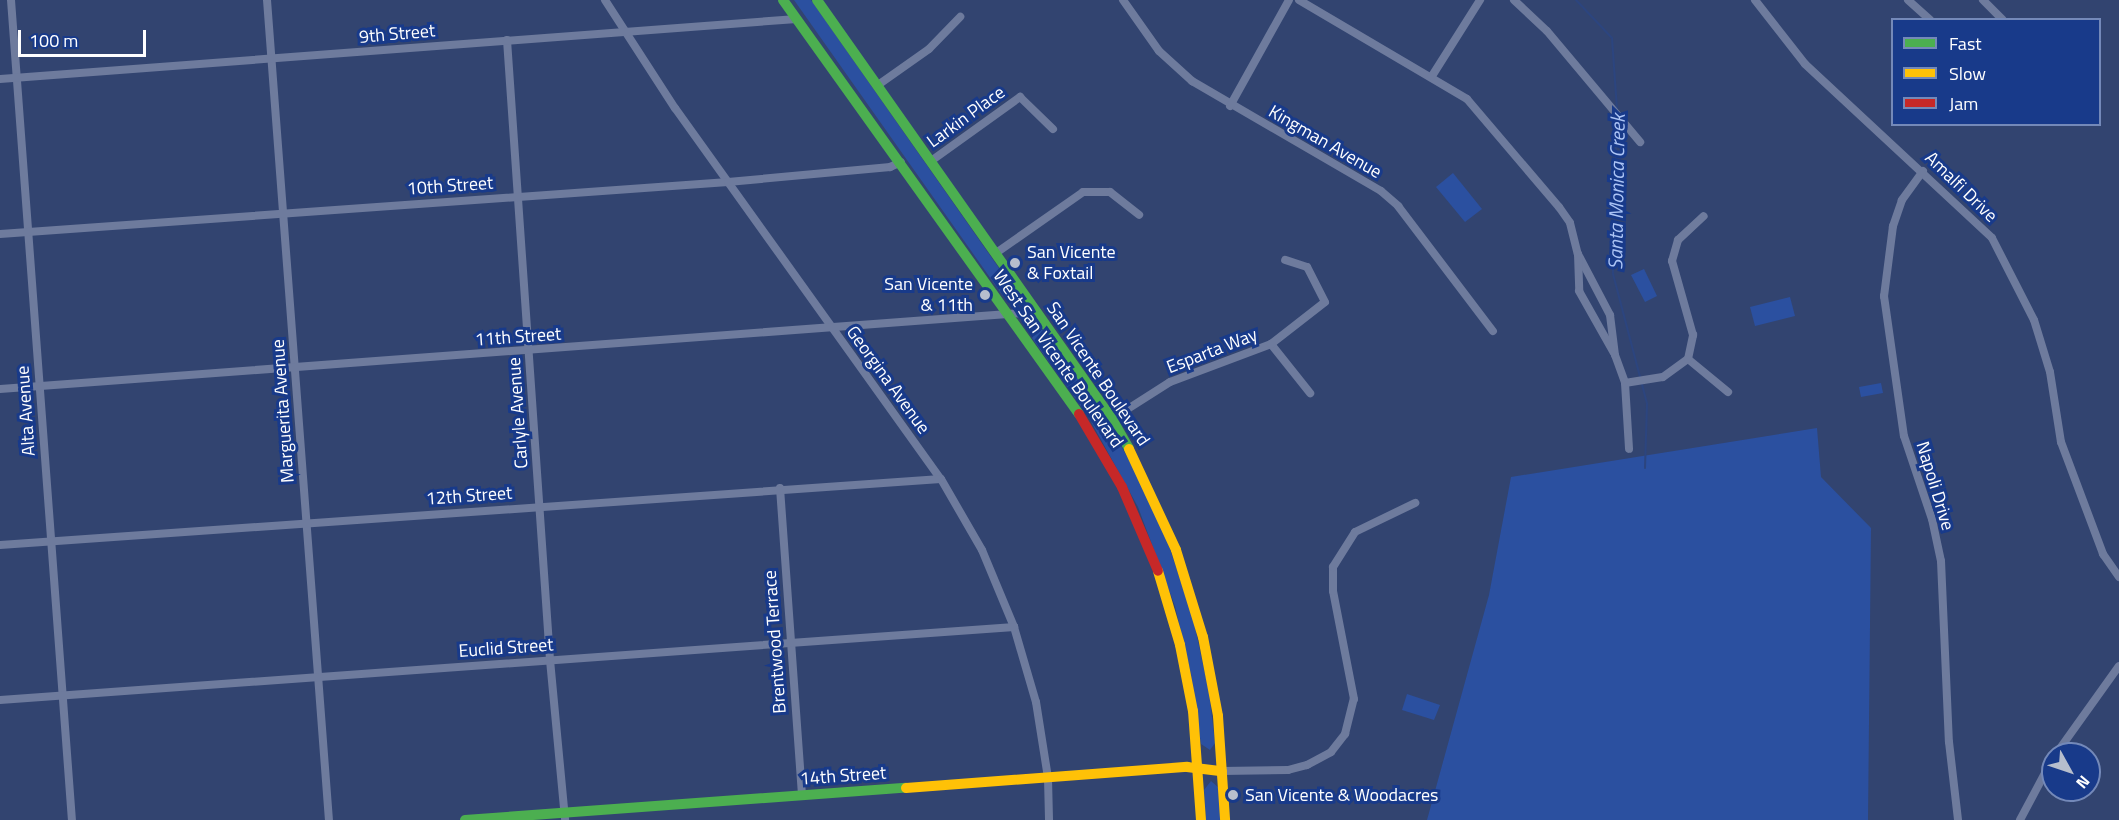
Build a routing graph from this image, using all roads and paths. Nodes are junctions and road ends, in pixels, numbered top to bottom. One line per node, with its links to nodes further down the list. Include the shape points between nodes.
1 (11, 0): 22 (street, Alta Avenue)
2 (267, 0): 20 (street, Marguerita Avenue)
3 (605, 0): 18 (street, Georgina Avenue)
4 (783, 0): 17 (main road, West San Vicente Boulevard)
5 (818, 0): 24 (main road, San Vicente Boulevard)
6 (1123, 0): 25 (street, Kingman Avenue, via 1175,69)
7 (1289, 0): 25 (street)
8 (1299, 0): 21 (street)
9 (1480, 0): 21 (street)
10 (1514, 0): 27 (street, via 1547,31)
11 (1755, 0): 30 (street, Amalfi Drive, via 1805,64)
12 (1908, 0): 15 (street)
13 (1983, 0): 16 (street)
14 (960, 17): 24 (street, via 929,49)
15 (1928, 18)
16 (2001, 18)
17 (797, 19): 18 (street, 9th Street); 29 (main road, West San Vicente Boulevard)
18 (622, 32): 19 (street, 9th Street); 31 (street, Georgina Avenue)
19 (507, 40): 20 (street, 9th Street); 32 (street, Carlyle Avenue)
20 (272, 59): 22 (street, 9th Street); 33 (street, Marguerita Avenue)
21 (1432, 76): 39 (street, via 1484,115 1570,223)
22 (16, 78): 23 (street, 9th Street); 36 (street, Alta Avenue)
23 (0, 79)
24 (878, 85): 28 (main road, San Vicente Boulevard)
25 (1230, 106): 44 (street, Kingman Avenue, via 1381,191 1398,206)
26 (1053, 129): 28 (street, Larkin Place, via 1020,97)
27 (1640, 142)
28 (931, 161): 38 (main road, San Vicente Boulevard)
29 (901, 162): 31 (street, 10th Street, via 890,167); 41 (main road, West San Vicente Boulevard)
30 (1923, 171): 64 (street, Amalfi Drive, via 1992,238 2023,294 2050,372 2061,442 2103,554); 85 (street, Napoli Drive, via 1902,200 1893,226 1884,296 1905,436 1941,561 1949,742)
31 (728, 182): 32 (street, 10th Street); 43 (street, Georgina Avenue)
32 (518, 197): 33 (street, 10th Street); 46 (street, Carlyle Avenue)
33 (284, 213): 36 (street, 10th Street); 49 (street, Marguerita Avenue)
34 (1139, 215): 38 (street, via 1110,192 1083,192)
35 (1704, 216): 48 (street, via 1678,240 1672,261 1694,335)
36 (28, 232): 37 (street, 10th Street); 51 (street, Alta Avenue)
37 (0, 234)
38 (996, 253): 42 (main road, San Vicente Boulevard)
39 (1578, 254): 47 (street, via 1610,315); 47 (street, via 1579,291)
40 (1285, 260): 45 (street, Esparta Way, via 1307,267 1325,302)
41 (1005, 312): 42 (street, 11th Street); 43 (street, 11th Street); 73 (main road, West San Vicente Boulevard, via 1101,447 1142,527 1180,645 1193,711)
42 (1037, 312): 55 (main road, San Vicente Boulevard)
43 (832, 329): 46 (street, 11th Street); 57 (street, Georgina Avenue)
44 (1493, 331)
45 (1271, 344): 54 (street); 55 (street, Esparta Way, via 1170,382)
46 (529, 352): 49 (street, 11th Street); 60 (street, Carlyle Avenue)
47 (1615, 355): 50 (street)
48 (1688, 359): 50 (street, via 1663,377); 53 (street)
49 (294, 367): 51 (street, 11th Street); 61 (street, Marguerita Avenue)
50 (1625, 383): 56 (street)
51 (39, 386): 52 (street, 11th Street); 62 (street, Alta Avenue)
52 (0, 389)
53 (1728, 392)
54 (1310, 393)
55 (1112, 419): 74 (main road, San Vicente Boulevard, via 1158,508 1190,589 1211,674)
56 (1629, 449)
57 (941, 479): 58 (street, 12th Street); 65 (street, Georgina Avenue, via 982,550)
58 (780, 488): 60 (street, 12th Street); 66 (street, Brentwood Terrace)
59 (1416, 503): 74 (street, via 1354,532 1333,567 1333,591 1354,699 1345,734 1331,752 1307,765 1288,770)
60 (539, 506): 61 (street, 12th Street); 67 (street, Carlyle Avenue)
61 (306, 522): 62 (street, 12th Street); 69 (street, Marguerita Avenue)
62 (51, 542): 63 (street, 12th Street); 70 (street, Alta Avenue)
63 (0, 545)
64 (2119, 577)
65 (1014, 627): 66 (street, Euclid Street); 75 (street, Georgina Avenue, via 1036,702)
66 (789, 642): 67 (street, Euclid Street); 77 (street, Brentwood Terrace)
67 (550, 660): 69 (street, Euclid Street); 78 (street, Carlyle Avenue)
68 (2119, 666): 72 (street)
69 (317, 677): 70 (street, Euclid Street); 80 (street, Marguerita Avenue)
70 (62, 695): 71 (street, Euclid Street); 79 (street, Alta Avenue)
71 (0, 700)
72 (2064, 742)
73 (1198, 768): 74 (main road, 14th Street); 75 (main road, 14th Street); 83 (main road, West San Vicente Boulevard)
74 (1222, 771): 84 (main road, San Vicente Boulevard)
75 (1048, 778): 77 (main road, 14th Street); 82 (street, Georgina Avenue)
76 (2041, 780): 86 (street)
77 (802, 795): 78 (main road, 14th Street)
78 (565, 816): 81 (main road, 14th Street)
79 (72, 820)
80 (328, 820)
81 (465, 820)
82 (1049, 820)
83 (1201, 820)
84 (1225, 820)
85 (1958, 820)
86 (2020, 820)

